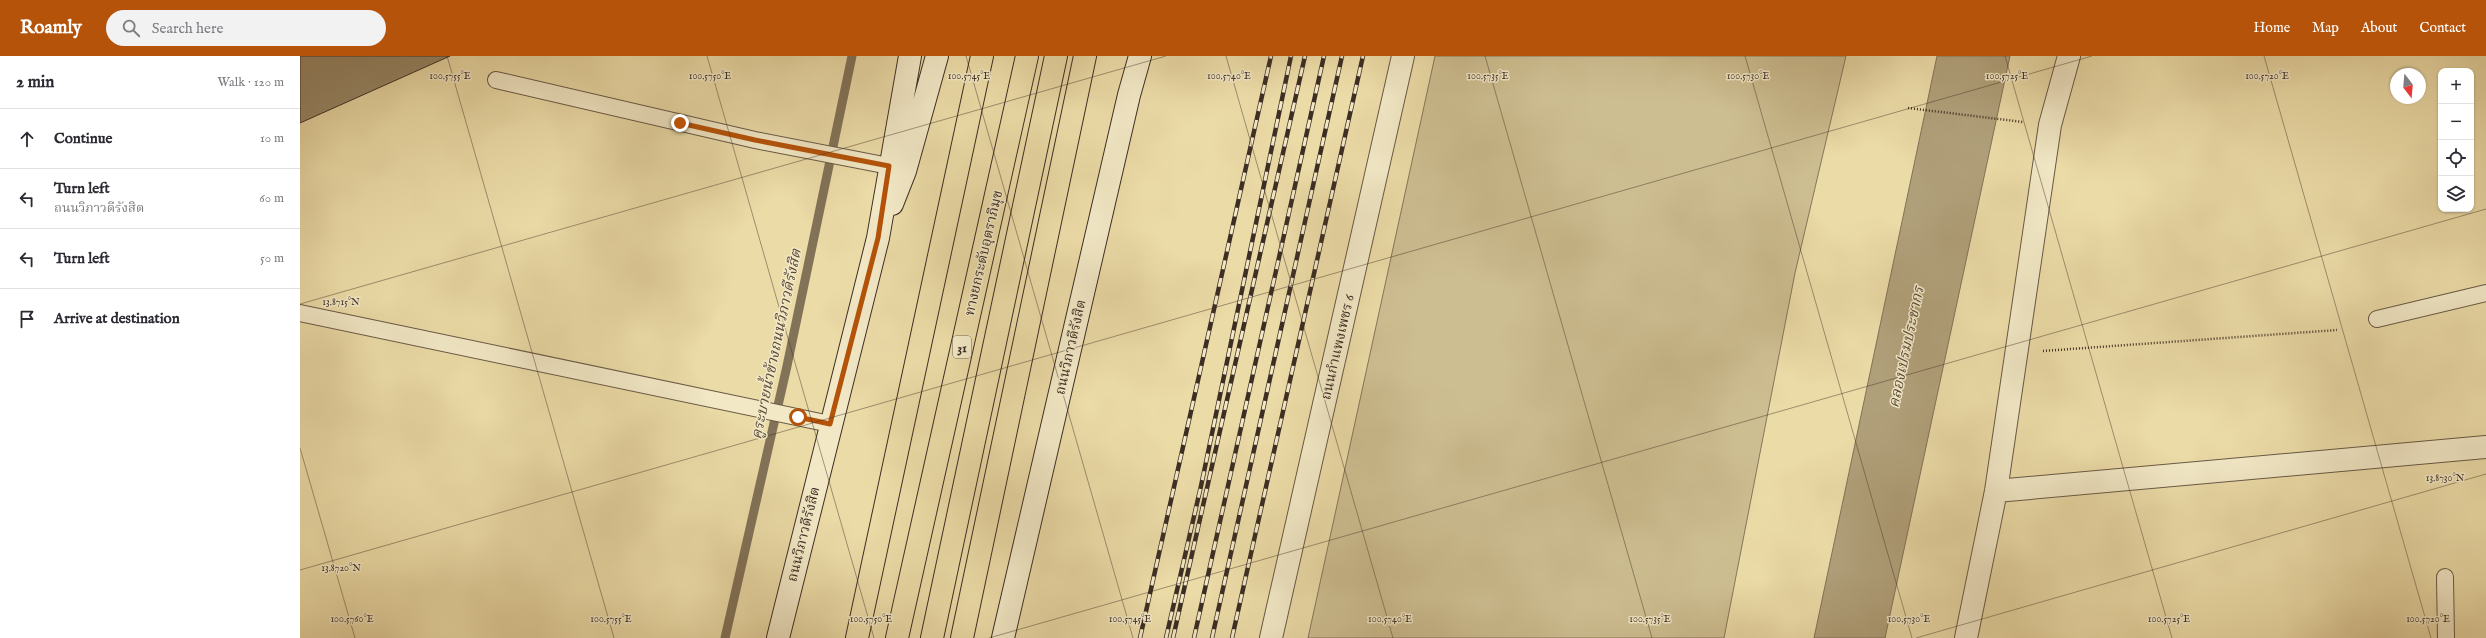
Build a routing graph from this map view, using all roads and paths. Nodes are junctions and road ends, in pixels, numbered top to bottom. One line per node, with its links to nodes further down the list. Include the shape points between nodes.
1 (910, 56): 15 (street, ถนนวิภาวดีรังสิต)
2 (936, 56): 16 (street, via 905,170)
3 (982, 56): 27 (highway)
4 (1027, 56): 28 (highway, ทางยกระดับอุตราภิมุข / 31)
5 (1056, 56): 29 (highway, ทางยกระดับอุตราภิมุข / 31)
6 (1085, 56): 30 (highway)
7 (1134, 56): 12 (street)
8 (1140, 56): 12 (street, ถนนวิภาวดีรังสิต)
9 (1403, 56): 32 (street, ถนนกำแพงเพชร 6)
10 (2069, 56): 21 (street, via 2050,125)
11 (496, 80): 15 (lane, via 755,140)
12 (1129, 95): 31 (street, ถนนวิภาวดีรังสิต)
13 (1908, 108): 14 (path)
14 (2027, 122)
15 (889, 166): 16 (street, ถนนวิภาวดีรังสิต)
16 (878, 238): 22 (street, ถนนวิภาวดีรังสิต)
17 (2486, 293): 19 (lane)
18 (300, 313): 22 (lane)
19 (2377, 319)
20 (2337, 330): 21 (path)
21 (2017, 353): 24 (street)
22 (830, 424): 26 (street, ถนนวิภาวดีรังสิต)
23 (2486, 447): 24 (street)
24 (1996, 491): 33 (street)
25 (2445, 577): 34 (lane)
26 (778, 638)
27 (857, 638)
28 (897, 638)
29 (932, 638)
30 (962, 638)
31 (1003, 638)
32 (1270, 638)
33 (1966, 638)
34 (2446, 638)

